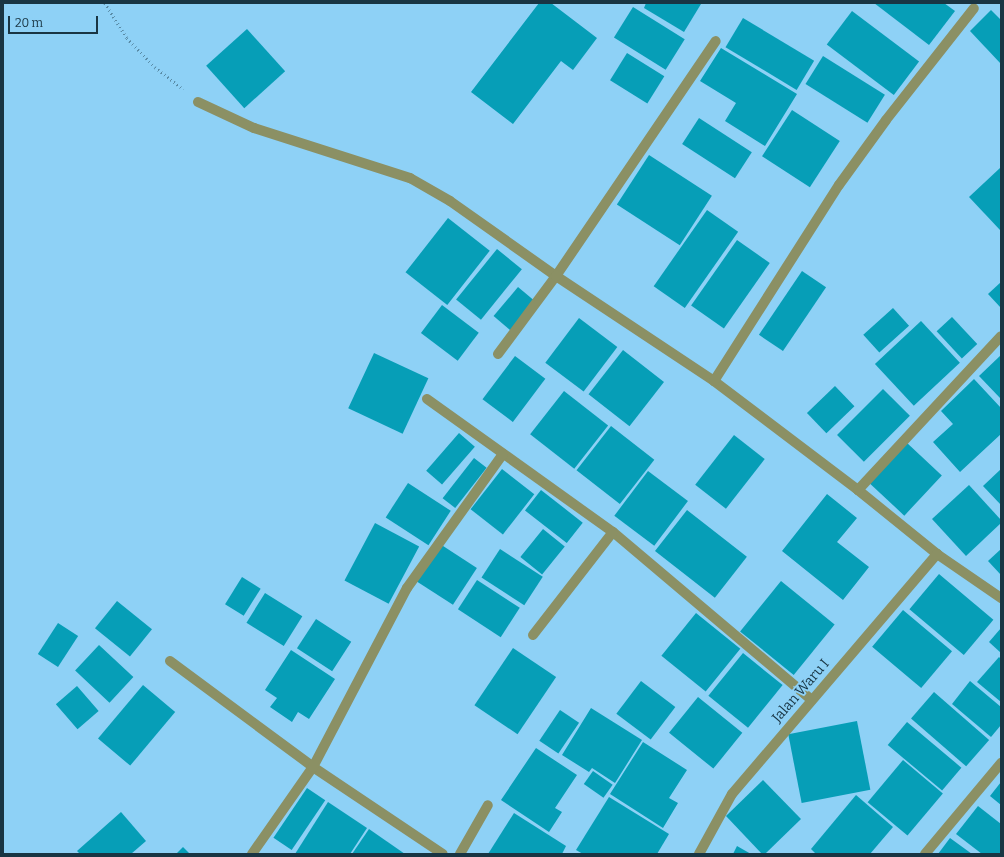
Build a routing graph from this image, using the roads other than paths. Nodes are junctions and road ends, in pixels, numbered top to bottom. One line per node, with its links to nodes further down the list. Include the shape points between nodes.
1 (974, 8): 7 (street, via 886,120 839,185)
2 (716, 41): 4 (street)
3 (198, 102): 4 (street, via 254,128 410,178 450,201)
4 (556, 276): 6 (street); 7 (street)
5 (1001, 336): 10 (street)
6 (498, 354)
7 (714, 381): 10 (street)
8 (427, 399): 9 (street)
9 (504, 454): 11 (street); 18 (street, via 407,588)
10 (858, 490): 12 (street)
11 (613, 532): 14 (street); 16 (street)
12 (937, 554): 13 (street); 16 (street, Jalan Waru I)
13 (1001, 598)
14 (533, 635)
15 (170, 661): 18 (street)
16 (812, 700): 23 (street, Jalan Waru I, via 732,794)
17 (1001, 763): 24 (street)
18 (313, 767): 20 (street); 21 (street)
19 (488, 805): 22 (street)
20 (252, 854)
21 (443, 854)
22 (460, 854)
23 (699, 854)
24 (925, 854)

